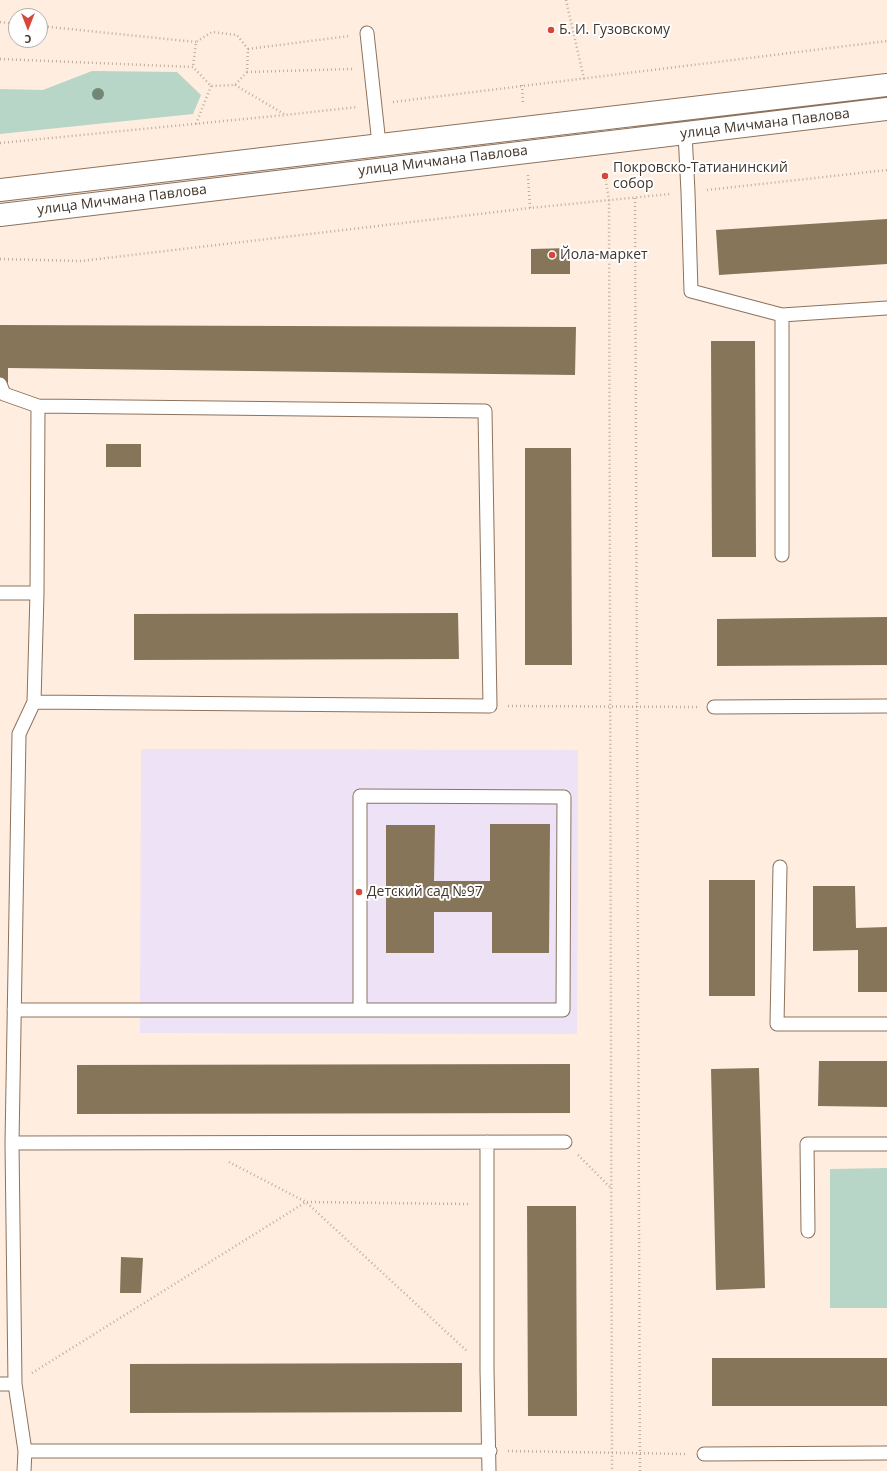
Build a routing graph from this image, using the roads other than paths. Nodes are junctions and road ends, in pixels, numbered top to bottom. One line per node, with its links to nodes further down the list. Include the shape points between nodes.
1 (367, 33): 6 (lane)
2 (887, 85): 3 (main road, улица Мичмана Павлова)
3 (683, 109): 5 (main road); 6 (main road, улица Мичмана Павлова)
4 (887, 109): 5 (main road, улица Мичмана Павлова)
5 (685, 133): 7 (main road, улица Мичмана Павлова); 11 (lane, via 691,291)
6 (379, 144): 7 (main road); 8 (main road, улица Мичмана Павлова)
7 (382, 168): 9 (main road, улица Мичмана Павлова)
8 (0, 190)
9 (0, 214)
10 (887, 308): 11 (lane)
11 (782, 315): 14 (lane)
12 (0, 384): 13 (lane, via 4,394)
13 (38, 406): 16 (lane); 17 (lane, via 485,411 490,706)
14 (782, 555)
15 (0, 593): 16 (lane)
16 (37, 593): 17 (lane)
17 (34, 702): 21 (lane, via 19,734)
18 (887, 706): 19 (lane)
19 (714, 707)
20 (780, 867): 23 (lane, via 777,1024)
21 (14, 1010): 22 (lane); 26 (lane)
22 (360, 1010): 22 (lane, via 360,796 564,796 563,1010)
23 (887, 1024)
24 (487, 1142): 25 (lane); 26 (lane); 32 (lane, via 487,1370)
25 (565, 1142)
26 (12, 1143): 30 (lane)
27 (887, 1144): 28 (lane, via 807,1144)
28 (808, 1231)
29 (0, 1384): 30 (lane)
30 (15, 1384): 31 (lane)
31 (25, 1451): 32 (lane); 35 (lane)
32 (490, 1451): 36 (lane)
33 (887, 1453): 34 (lane)
34 (704, 1454)
35 (24, 1471)
36 (490, 1471)

